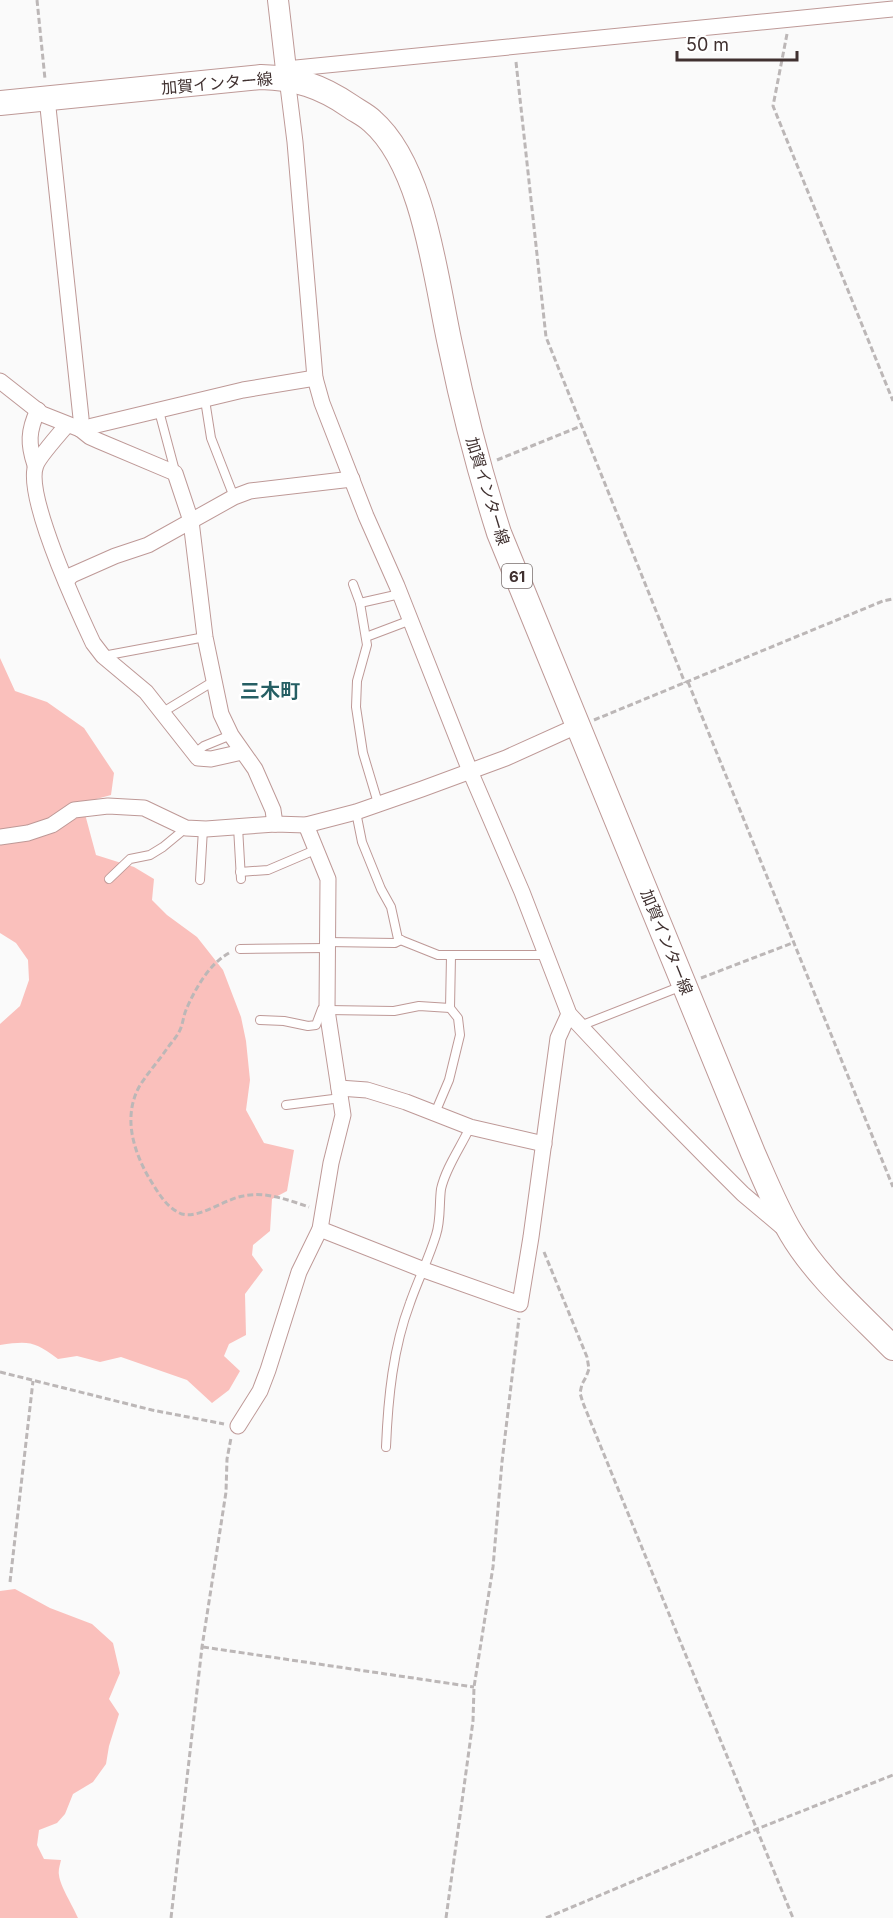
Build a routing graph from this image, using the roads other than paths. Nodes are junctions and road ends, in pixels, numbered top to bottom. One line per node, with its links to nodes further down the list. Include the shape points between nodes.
1 (278, 0): 3 (street)
2 (893, 9): 3 (street)
3 (286, 74): 4 (main road, 加賀インター線 / 61); 6 (street); 27 (main road, 加賀インター線 / 61, via 330,92 372,121 403,164 419,205 435,268 478,467 499,533)
4 (47, 98): 5 (main road, 加賀インター線 / 61); 11 (street, via 81,418)
5 (0, 103)
6 (315, 378): 8 (street); 14 (street)
7 (0, 381): 9 (street)
8 (205, 400): 10 (street); 15 (lane, via 211,438)
9 (38, 410): 11 (street); 12 (street, via 29,441)
10 (159, 411): 11 (street); 13 (lane)
11 (73, 427): 12 (street); 13 (street)
12 (35, 465): 17 (street, via 35,489 42,517)
13 (175, 473): 16 (street)
14 (352, 479): 15 (street, via 250,491); 19 (street)
15 (234, 497): 16 (street)
16 (191, 521): 17 (street, via 148,545 115,556); 22 (street)
17 (66, 581): 24 (street, via 93,643)
18 (354, 584): 20 (lane)
19 (400, 594): 20 (lane); 21 (street)
20 (360, 603): 23 (lane)
21 (411, 620): 23 (lane); 31 (street)
22 (205, 637): 24 (lane); 25 (street)
23 (366, 637): 32 (lane, via 356,707 363,753)
24 (103, 656): 26 (street, via 146,692)
25 (214, 681): 26 (lane); 28 (street, via 221,714)
26 (163, 712): 30 (street)
27 (579, 725): 31 (street); 48 (main road, 加賀インター線 / 61)
28 (231, 735): 29 (street); 30 (lane)
29 (242, 752): 30 (street, via 211,759 198,758); 34 (street, via 255,769)
30 (195, 753)
31 (470, 771): 32 (street); 46 (street)
32 (378, 803): 33 (street)
33 (356, 812): 35 (street); 43 (lane, via 362,842)
34 (275, 824): 35 (street); 36 (street)
35 (306, 825): 40 (street)
36 (238, 826): 38 (street); 40 (lane, via 241,876 268,870)
37 (186, 828): 38 (street); 39 (street, via 144,808 108,806 74,810 52,825); 41 (lane, via 150,855 130,859)
38 (202, 829): 42 (lane)
39 (0, 837)
40 (315, 850): 44 (street, via 328,879)
41 (109, 879)
42 (200, 880)
43 (401, 940): 44 (lane); 47 (lane, via 438,955)
44 (327, 945): 45 (lane); 49 (street)
45 (240, 950)
46 (546, 955): 47 (lane); 51 (street)
47 (451, 956): 50 (lane)
48 (684, 985): 53 (lane); 60 (main road, 加賀インター線 / 61, via 753,1153)
49 (326, 1008): 50 (lane); 52 (lane, via 316,1025); 54 (street)
50 (450, 1008): 56 (lane, via 458,1018 460,1035 449,1080)
51 (569, 1014): 53 (street); 58 (street, via 558,1038)
52 (260, 1020)
53 (580, 1026): 60 (street, via 735,1186)
54 (340, 1093): 55 (lane); 56 (street, via 367,1090); 59 (street, via 343,1115)
55 (286, 1105)
56 (435, 1113): 57 (street)
57 (470, 1127): 58 (street); 61 (lane, via 441,1190 439,1228)
58 (544, 1144): 61 (street, via 520,1304)
59 (320, 1229): 61 (street); 63 (street, via 299,1272 260,1390)
60 (792, 1234): 62 (main road, 加賀インター線 / 61, via 818,1270)
61 (424, 1270): 64 (lane, via 396,1351)
62 (893, 1348)
63 (238, 1426)
64 (386, 1447)

